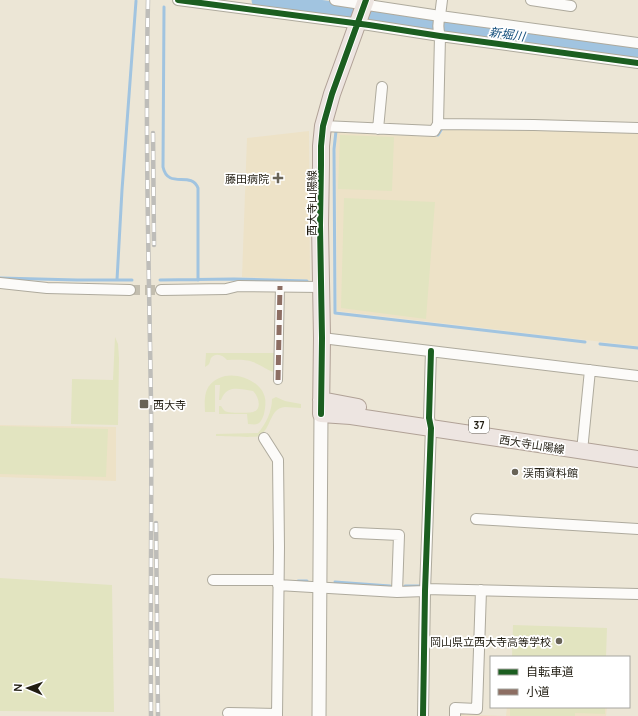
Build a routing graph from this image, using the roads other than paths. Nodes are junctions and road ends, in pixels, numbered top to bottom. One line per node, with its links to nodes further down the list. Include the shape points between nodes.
1 (178, 0): 5 (street, via 203,4)
2 (335, 0): 6 (street)
3 (442, 0): 8 (street)
4 (534, 0): 7 (street)
5 (219, 2): 9 (street)
6 (366, 2): 8 (street); 9 (main road, 西大寺山陽線)
7 (571, 6)
8 (440, 17): 10 (street); 11 (street)
9 (358, 23): 10 (street); 15 (main road, 西大寺山陽線)
10 (440, 34): 12 (street); 14 (street)
11 (638, 43)
12 (638, 63)
13 (382, 87): 17 (street)
14 (438, 124): 16 (street); 17 (street, via 434,131)
15 (323, 126): 17 (street); 20 (main road, 西大寺山陽線, via 320,225)
16 (638, 128)
17 (378, 129)
18 (0, 283): 21 (street, via 47,288)
19 (280, 286): 20 (street); 22 (street); 27 (street)
20 (322, 287): 23 (main road, 西大寺山陽線)
21 (130, 290)
22 (161, 290)
23 (322, 338): 24 (street); 28 (main road, 西大寺山陽線)
24 (431, 351): 25 (street); 29 (street)
25 (590, 370): 26 (street); 31 (street)
26 (638, 376)
27 (278, 380)
28 (321, 407): 29 (main road, 西大寺山陽線 / 37, via 351,416); 39 (street)
29 (430, 423): 31 (main road, 西大寺山陽線 / 37, via 480,425); 40 (street)
30 (264, 438): 38 (street, via 278,460)
31 (583, 446): 32 (main road, 西大寺山陽線 / 37); 33 (main road, 西大寺山陽線 / 37)
32 (638, 450)
33 (638, 459)
34 (476, 519): 35 (street)
35 (638, 529)
36 (355, 533): 42 (street, via 399,535)
37 (213, 580): 38 (street)
38 (278, 583): 39 (street); 45 (street)
39 (320, 587): 42 (street); 46 (street)
40 (425, 590): 41 (street); 42 (street); 47 (street)
41 (481, 590): 43 (street); 48 (street, via 477,708 455,708)
42 (397, 592)
43 (638, 594)
44 (228, 713): 45 (street)
45 (277, 715)
46 (319, 716)
47 (423, 716)
48 (454, 716)

